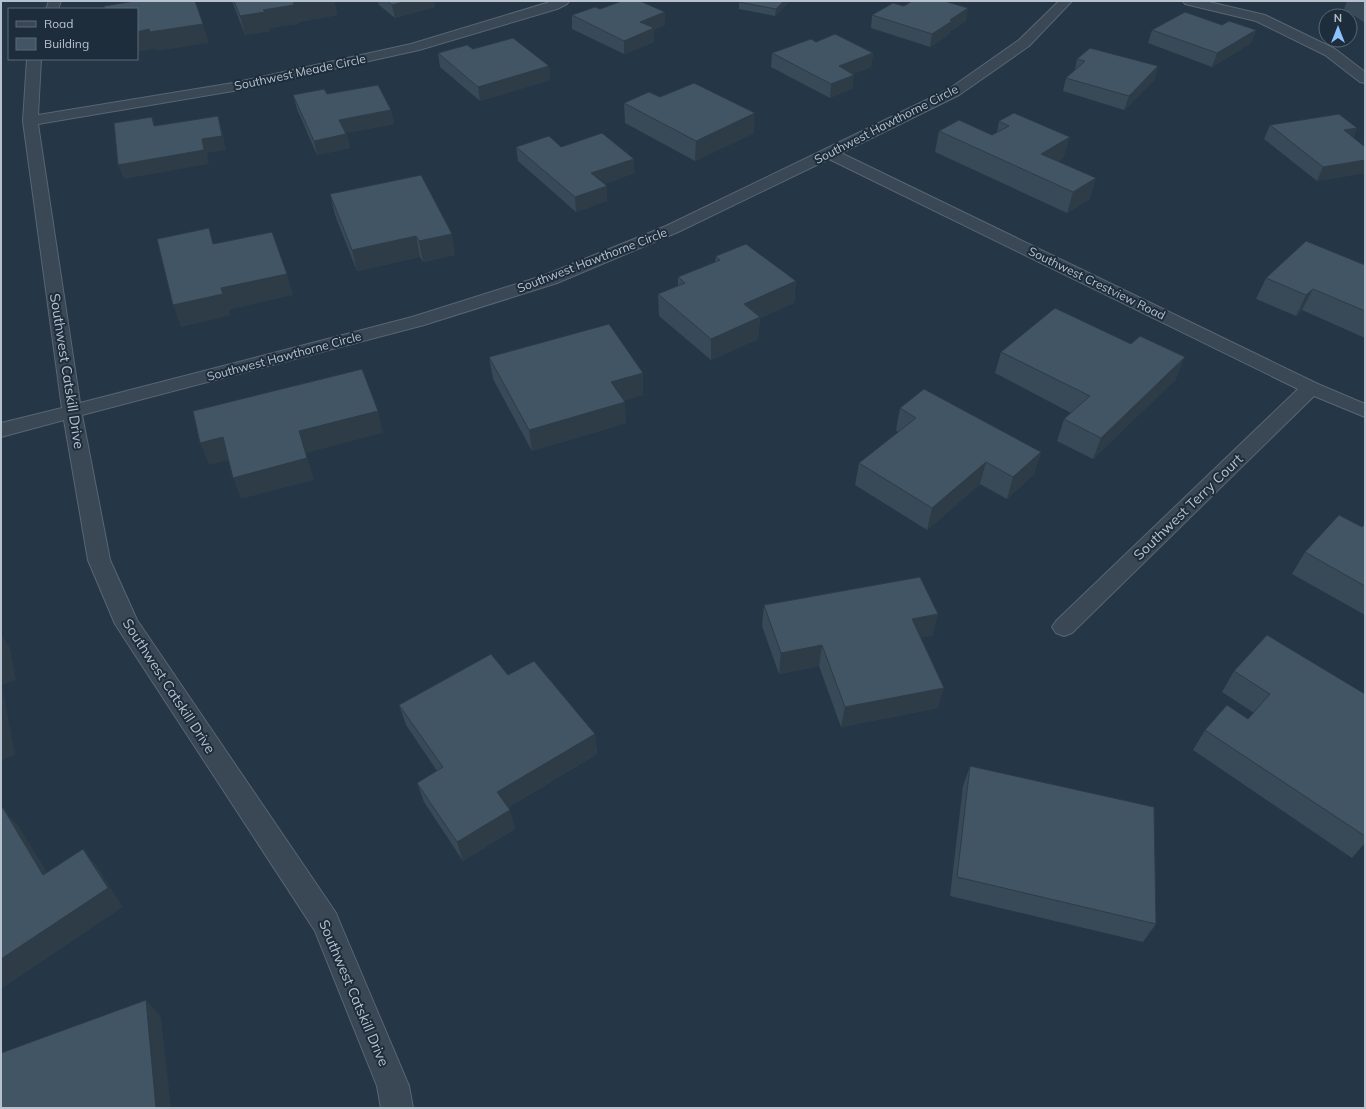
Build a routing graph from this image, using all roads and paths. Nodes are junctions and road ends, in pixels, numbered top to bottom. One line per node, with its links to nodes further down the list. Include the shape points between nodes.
1 (563, 1): 6 (street, Southwest Meade Circle, via 414,47 233,87)
2 (1066, 1): 7 (street, Southwest Hawthorne Circle, via 1024,44 954,92)
3 (1189, 1): 5 (street, via 1260,18 1330,52)
4 (34, 60): 6 (street, Southwest Catskill Drive)
5 (1365, 79)
6 (30, 121): 10 (street, Southwest Catskill Drive)
7 (829, 153): 8 (street, Southwest Crestview Road); 10 (street, Southwest Hawthorne Circle, via 672,229 552,279 418,321)
8 (1311, 388): 9 (street, Southwest Crestview Road); 12 (street, Southwest Terry Court)
9 (1365, 411)
10 (72, 412): 11 (street, Southwest Hawthorne Circle); 13 (street, Southwest Catskill Drive, via 99,560 127,624 326,923 393,1086)
11 (1, 430)
12 (1064, 627)
13 (397, 1108)

